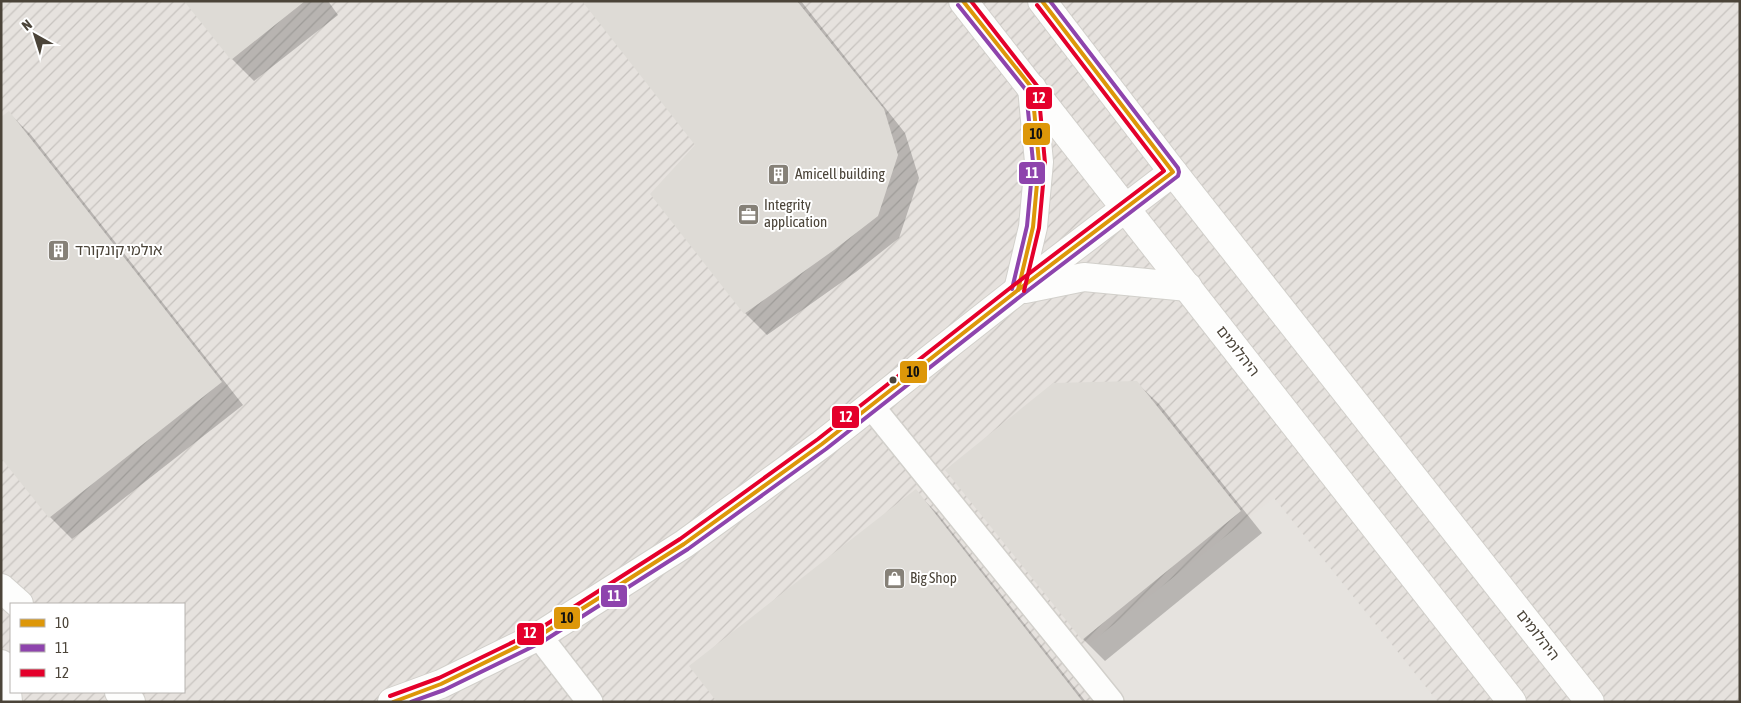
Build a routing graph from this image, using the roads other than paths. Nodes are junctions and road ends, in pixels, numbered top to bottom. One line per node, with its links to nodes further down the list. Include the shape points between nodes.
1 (963, 1): 3 (street, היהלומים)
2 (1042, 1): 4 (street, היהלומים)
3 (1032, 88): 5 (street, היהלומים); 7 (street, via 1039,162 1033,227)
4 (1173, 172): 5 (street); 20 (street, היהלומים)
5 (1126, 208): 6 (street, היהלומים); 7 (street)
6 (1188, 287): 7 (street, via 1084,278); 19 (street, היהלומים)
7 (1018, 290): 8 (street)
8 (871, 406): 11 (street, via 684,544); 18 (lane)
9 (1, 588): 10 (street)
10 (18, 603)
11 (539, 636): 16 (street, via 441,684); 17 (lane)
12 (1, 664): 14 (street)
13 (120, 693): 15 (street)
14 (8, 702)
15 (131, 702)
16 (392, 702)
17 (590, 702)
18 (1111, 702)
19 (1512, 702)
20 (1590, 702)

